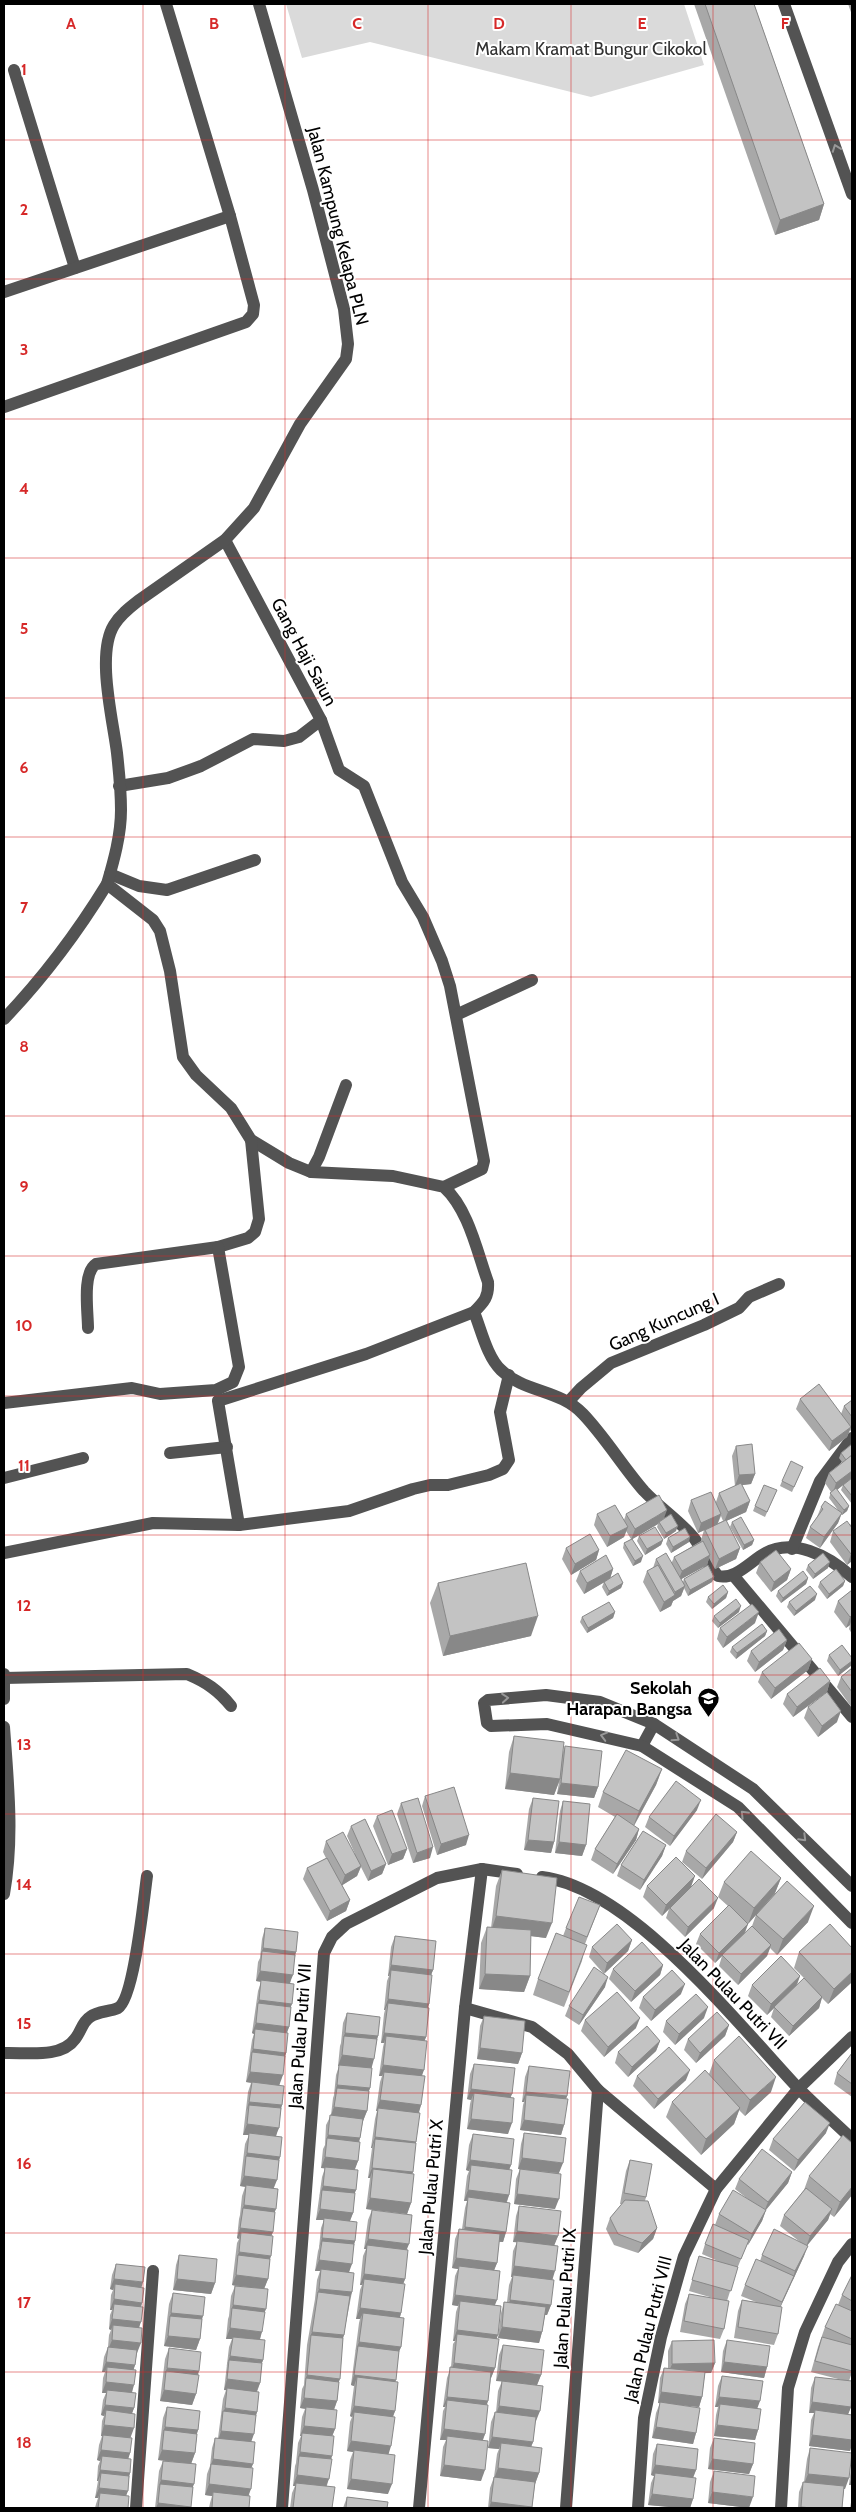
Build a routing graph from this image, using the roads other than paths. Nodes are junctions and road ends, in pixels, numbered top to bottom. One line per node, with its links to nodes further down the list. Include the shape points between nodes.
1 (166, 4): 6 (street)
2 (259, 4): 10 (street, Jalan Kampung Kelapa PLN, via 313,190 344,309 348,344 346,359 300,424 254,508)
3 (784, 4): 5 (street, one-way to 3)
4 (14, 70): 7 (street)
5 (852, 194)
6 (230, 216): 7 (street); 9 (street, via 254,305 253,314 246,322)
7 (75, 268): 8 (street)
8 (4, 292)
9 (4, 407)
10 (225, 540): 11 (street, Gang Haji Saiun); 12 (street, Jalan Kampung Kelapa PLN, via 138,601 113,626 106,675)
11 (321, 720): 12 (street, Gang Haji Saiun, via 299,737 284,741 252,740 168,778); 16 (street, via 340,770 364,786 402,882 423,917 442,961)
12 (119, 786): 14 (street, Jalan Kampung Kelapa PLN, via 119,834)
13 (255, 860): 14 (street, via 167,890)
14 (109, 879): 17 (street, Jalan Kampung Kelapa PLN, via 60,956); 19 (street, via 153,920 160,931 170,971 183,1057 196,1075 231,1108)
15 (532, 980): 16 (street)
16 (456, 1015): 21 (street, via 484,1161 482,1168)
17 (4, 1019)
18 (346, 1085): 20 (street)
19 (251, 1140): 20 (street); 22 (street, via 258,1220 255,1232 248,1238)
20 (311, 1172): 21 (street, via 393,1176)
21 (444, 1187): 24 (street, via 466,1220 488,1282 489,1293)
22 (218, 1247): 25 (street, via 91,1267); 27 (street, via 239,1367 233,1382)
23 (779, 1284): 28 (street, Gang Kuncung I, via 749,1297 739,1308 704,1325 611,1363)
24 (474, 1312): 26 (street, via 494,1362); 27 (street, via 366,1354)
25 (88, 1328)
26 (509, 1375): 28 (street, via 527,1386); 35 (street, via 500,1412 509,1460 503,1469 470,1481 414,1489 349,1511)
27 (217, 1396): 29 (street, via 160,1394 132,1388); 31 (street)
28 (569, 1401): 38 (street, via 650,1497 692,1536 718,1576)
29 (4, 1403)
30 (852, 1438): 36 (street, via 820,1481)
31 (226, 1447): 32 (street); 35 (street)
32 (170, 1453)
33 (84, 1458): 34 (street)
34 (4, 1478)
35 (239, 1524): 37 (street, via 153,1523)
36 (792, 1549): 38 (street, via 777,1549 763,1554); 39 (street, via 816,1552 838,1564)
37 (4, 1553)
38 (733, 1575): 43 (street)
39 (852, 1577)
40 (4, 1676): 41 (street); 42 (street, via 187,1674 209,1684)
41 (4, 1699)
42 (231, 1706)
43 (852, 1717)
44 (654, 1724): 46 (street); 46 (street, one-way to 44, via 547,1724 491,1726 487,1723 484,1706 488,1700 546,1695 600,1702); 50 (street, one-way to 50, via 753,1788)
45 (4, 1727): 47 (street)
46 (642, 1746): 52 (street, one-way to 46, via 738,1807)
47 (6, 1774): 51 (street, via 11,1812)
48 (482, 1869): 53 (street, Jalan Pulau Putri X); 56 (street, Jalan Pulau Putri VII, via 551,1878 587,1892 616,1910 682,1962); 63 (street, Jalan Pulau Putri VII, via 437,1878 346,1924 332,1936 324,1953)
49 (147, 1876): 55 (street, via 128,1994 119,2008 89,2017 76,2039 66,2048 50,2052)
50 (852, 1886)
51 (4, 1894)
52 (852, 1923)
53 (464, 2008): 57 (street, via 532,2027 568,2054); 64 (street, Jalan Pulau Putri X)
54 (852, 2037): 56 (street, Jalan Pulau Putri VIII)
55 (4, 2053)
56 (799, 2088): 58 (street, Jalan Pulau Putri VII); 59 (street, Jalan Pulau Putri VIII)
57 (598, 2090): 59 (street); 65 (street, Jalan Pulau Putri IX)
58 (852, 2139)
59 (716, 2189): 66 (street, Jalan Pulau Putri VIII, via 684,2256 661,2337 644,2418)
60 (852, 2244): 67 (street, via 838,2262 805,2332 788,2388)
61 (153, 2271): 62 (street)
62 (136, 2508)
63 (282, 2508)
64 (419, 2508)
65 (566, 2508)
66 (638, 2508)
67 (781, 2508)

